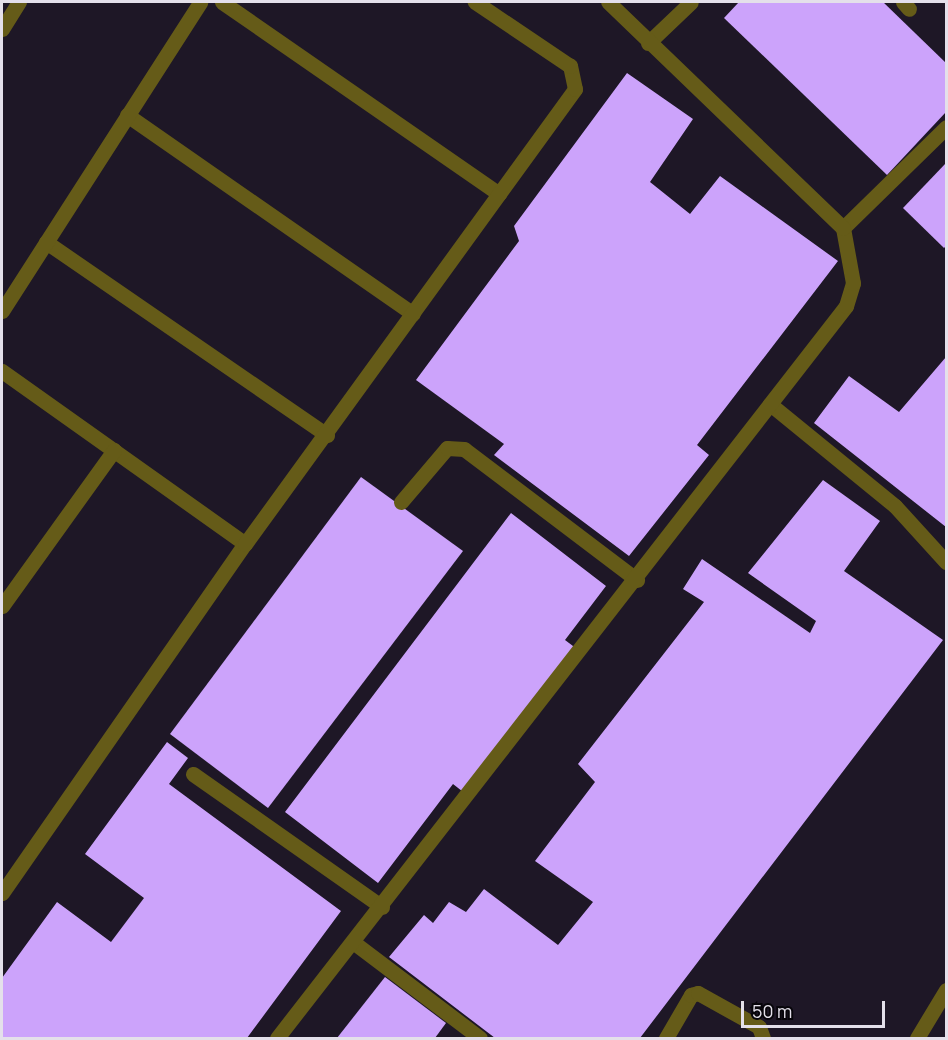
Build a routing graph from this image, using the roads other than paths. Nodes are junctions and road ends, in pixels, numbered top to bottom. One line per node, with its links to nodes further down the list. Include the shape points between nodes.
1 (19, 2): 7 (street)
2 (200, 2): 9 (street)
3 (222, 2): 11 (street)
4 (475, 2): 11 (street, via 570,66 575,76 575,89)
5 (608, 2): 8 (street)
6 (691, 2): 8 (street)
7 (2, 29)
8 (648, 43): 12 (street)
9 (127, 115): 13 (street); 15 (street)
10 (946, 127): 12 (street)
11 (499, 194): 15 (street)
12 (843, 228): 17 (street, via 853,283 846,306)
13 (46, 242): 14 (street); 18 (street)
14 (2, 311)
15 (413, 314): 18 (street)
16 (2, 371): 19 (street)
17 (770, 404): 22 (street, via 895,506); 23 (street)
18 (327, 435): 21 (street)
19 (114, 450): 21 (street); 24 (street)
20 (401, 502): 23 (street, via 447,448 464,449)
21 (246, 544): 26 (street)
22 (946, 562)
23 (637, 580): 27 (street)
24 (2, 606)
25 (193, 774): 27 (street)
26 (2, 892)
27 (382, 907): 28 (street)
28 (353, 942): 30 (street); 31 (street)
29 (946, 990): 34 (street)
30 (277, 1038)
31 (480, 1038)
32 (666, 1038): 33 (street, via 691,995 699,993 759,1027)
33 (763, 1038)
34 (917, 1038)

